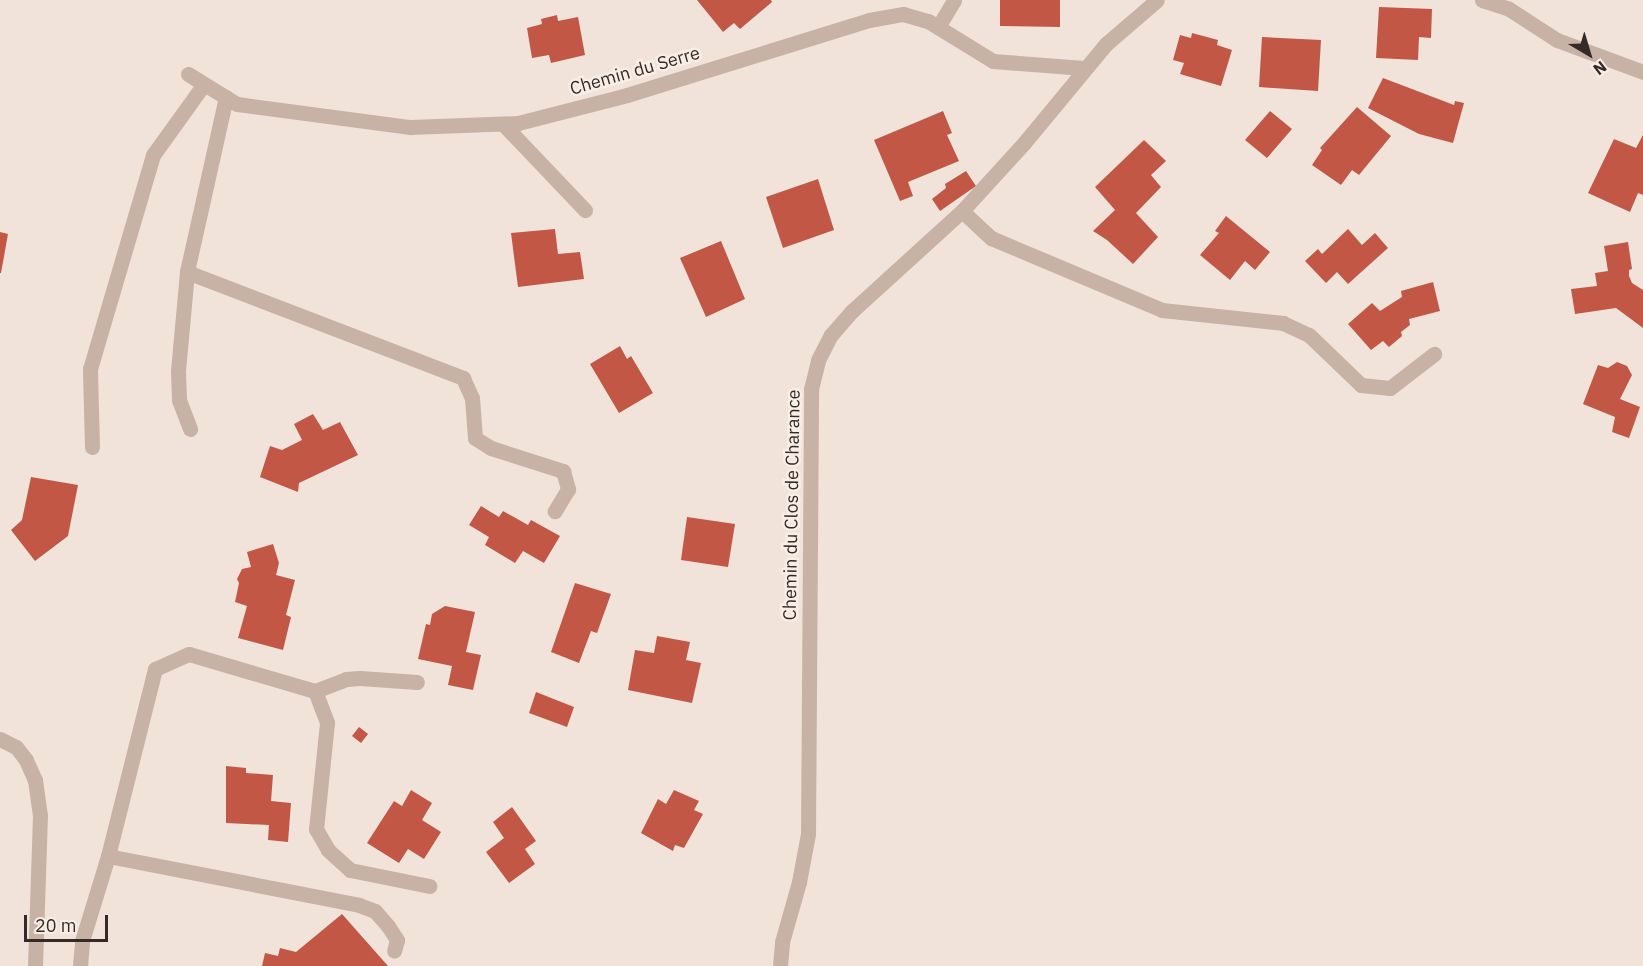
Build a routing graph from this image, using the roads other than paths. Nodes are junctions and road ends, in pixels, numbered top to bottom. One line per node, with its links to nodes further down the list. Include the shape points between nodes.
1 (954, 0): 4 (street)
2 (1157, 0): 5 (street, Chemin du Clos de Charance)
3 (1482, 0): 6 (street, via 1509,9 1557,40)
4 (938, 27): 5 (street, Chemin du Serre, via 993,61); 10 (street, Chemin du Serre, via 903,14 869,20 627,95)
5 (1084, 68): 12 (street, Chemin du Clos de Charance, via 1024,143)
6 (1643, 72)
7 (188, 74): 8 (street, Chemin du Serre)
8 (204, 84): 9 (street, Chemin du Serre); 16 (street, via 153,155 90,369)
9 (226, 97): 10 (street, Chemin du Serre, via 237,104 410,127); 13 (street)
10 (503, 124): 11 (street)
11 (585, 210)
12 (962, 211): 14 (street, via 990,238 1162,310 1283,323 1310,335 1361,385 1390,388); 26 (street, Chemin du Clos de Charance, via 831,334 811,389 808,834 782,942)
13 (187, 272): 15 (street, via 178,371 179,400); 17 (street, via 463,378 472,398 475,438 491,448 563,471 568,489)
14 (1434, 354)
15 (190, 429)
16 (92, 447)
17 (555, 511)
18 (417, 682): 19 (street, via 346,679)
19 (315, 691): 21 (street, via 189,654 155,669); 22 (street, via 327,723 315,829 328,850 350,870)
20 (0, 739): 24 (street, via 16,747 35,780 40,815)
21 (108, 856): 23 (street, via 359,904 375,911 388,926 397,940); 25 (street, via 82,941)
22 (429, 886)
23 (394, 951)
24 (35, 966)
25 (80, 966)
26 (780, 966)

